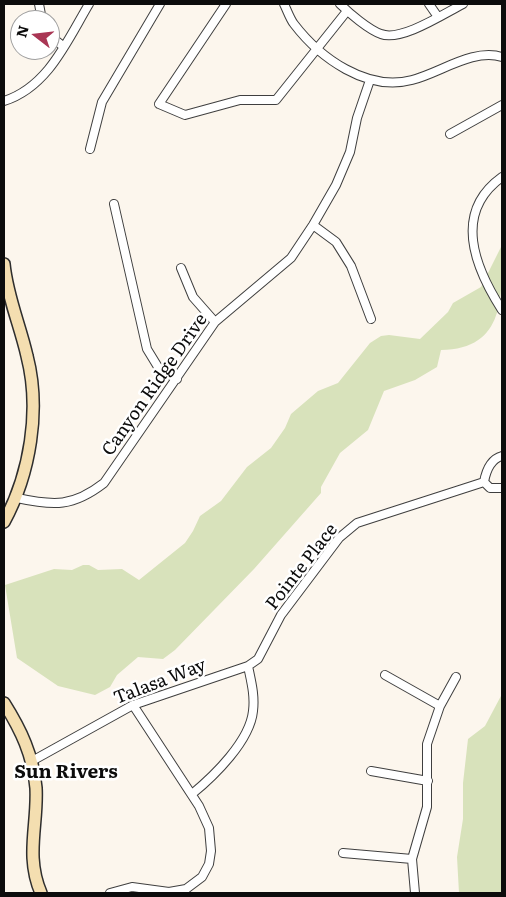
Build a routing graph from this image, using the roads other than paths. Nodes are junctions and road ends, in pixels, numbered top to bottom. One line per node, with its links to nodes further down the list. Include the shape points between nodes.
1 (89, 4): 11 (street)
2 (160, 4): 18 (street, via 102,102)
3 (226, 4): 12 (street, via 159,104 185,115 240,100 276,100)
4 (284, 4): 12 (street, via 293,24)
5 (340, 4): 8 (street)
6 (429, 4): 9 (street)
7 (463, 4): 9 (street)
8 (347, 11): 9 (street, via 381,35 400,35); 12 (street)
9 (438, 17)
10 (60, 44): 11 (street)
11 (64, 47): 15 (street, via 35,84)
12 (318, 49): 14 (street, via 343,67)
13 (502, 57): 14 (street, via 479,56 394,83)
14 (370, 80): 21 (street, Canyon Ridge Drive, via 350,152)
15 (4, 101)
16 (502, 105): 17 (street)
17 (450, 134)
18 (90, 149)
19 (502, 177): 25 (street, via 494,182 477,208 471,235 485,278)
20 (114, 204): 28 (street, via 147,349 158,367)
21 (313, 225): 26 (street, via 336,242 346,258); 27 (street, Canyon Ridge Drive, via 291,258)
22 (4, 264): 24 (street)
23 (181, 268): 27 (street, via 193,297)
24 (5, 287): 32 (street, via 28,356 31,378 31,431)
25 (502, 310)
26 (371, 319)
27 (215, 322): 28 (street, Canyon Ridge Drive)
28 (177, 379): 32 (street, Canyon Ridge Drive, via 104,483 87,496 57,504)
29 (502, 456): 30 (street, via 490,465)
30 (484, 482): 31 (street, via 490,488); 34 (street, Pointe Place, via 358,523 348,530 282,615 258,659)
31 (502, 488)
32 (17, 498): 33 (street)
33 (4, 522)
34 (248, 666): 38 (street, Talasa Way); 43 (street, via 254,709 248,730 223,763)
35 (385, 675): 39 (street)
36 (456, 677): 39 (street)
37 (4, 703): 40 (street, via 21,730)
38 (133, 706): 40 (street, Talasa Way); 43 (street)
39 (440, 706): 42 (street, via 427,744)
40 (32, 760): 46 (street, via 36,789 31,852)
41 (371, 771): 42 (street)
42 (428, 781): 45 (street, via 427,807)
43 (192, 794): 47 (street, via 208,822 211,836 210,858 202,877 181,891 132,887)
44 (344, 853): 45 (street)
45 (412, 859): 48 (street)
46 (41, 893)
47 (110, 893)
48 (415, 893)

